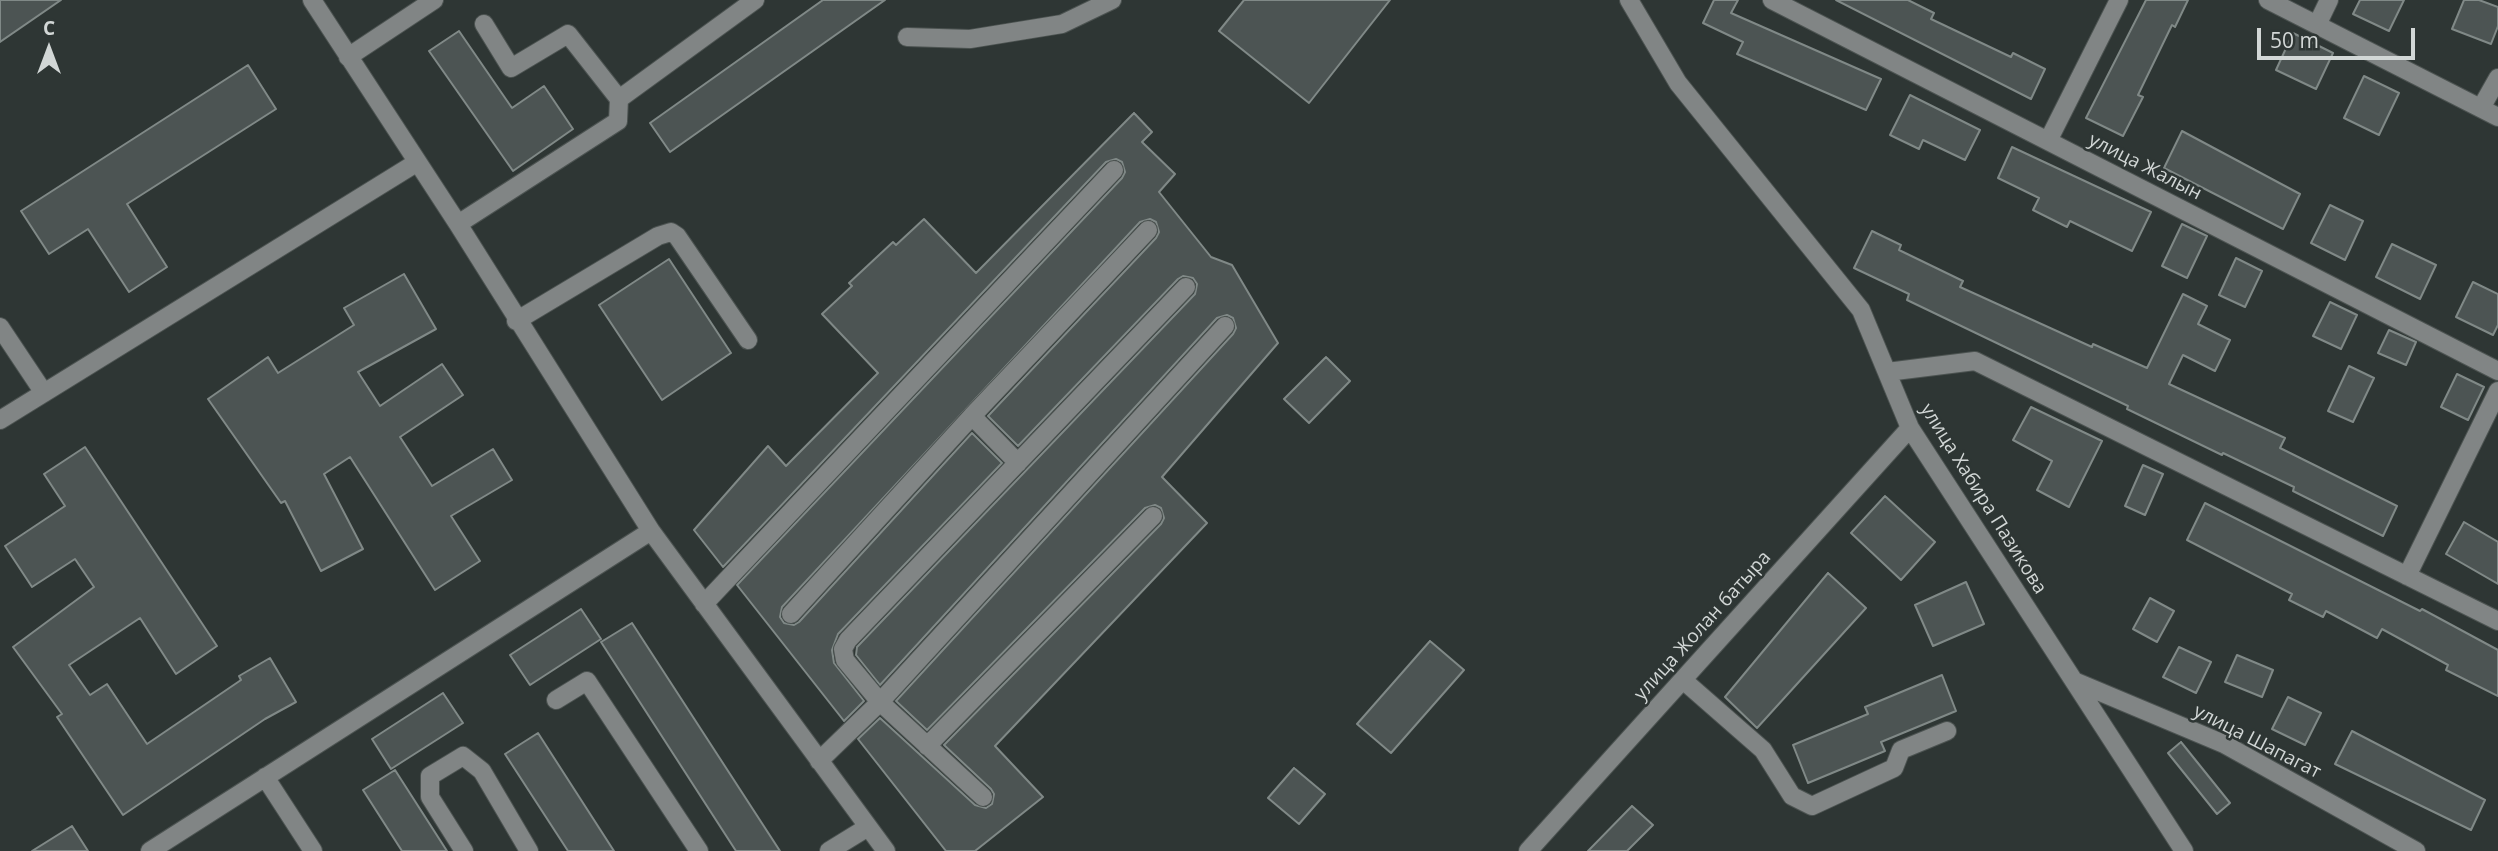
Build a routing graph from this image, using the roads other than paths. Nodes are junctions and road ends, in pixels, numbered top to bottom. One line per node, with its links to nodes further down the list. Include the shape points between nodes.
1 (312, 0): 13 (street)
2 (434, 0): 13 (street)
3 (755, 0): 15 (street)
4 (1112, 0): 12 (street, via 1062,24 970,39)
5 (1629, 0): 29 (street, улица Хабира Пазикова, via 1678,83 1861,310)
6 (1772, 0): 18 (street, улица Жалын)
7 (2119, 0): 18 (street)
8 (2267, 0): 11 (street)
9 (2329, 0): 11 (street)
10 (484, 24): 15 (street, via 511,68 568,34)
11 (2317, 25): 16 (street)
12 (907, 37)
13 (348, 57): 19 (street)
14 (2498, 78): 16 (street)
15 (618, 99): 21 (street, via 618,121)
16 (2481, 108): 17 (street)
17 (2498, 117)
18 (2048, 141): 28 (street, улица Жалын)
19 (416, 163): 21 (street); 31 (street)
20 (1114, 170): 39 (street)
21 (458, 224): 24 (street)
22 (1148, 230): 32 (street)
23 (1186, 287): 35 (street)
24 (516, 321): 27 (street, via 671,232); 37 (street)
25 (1225, 326): 45 (street)
26 (0, 327): 31 (street)
27 (748, 341)
28 (2498, 371)
29 (1886, 372): 34 (street, улица Хабира Пазикова); 38 (street, via 1975,361)
30 (2498, 390): 38 (street)
31 (44, 393): 33 (street)
32 (972, 416): 35 (street); 40 (street)
33 (0, 420)
34 (1910, 428): 42 (street, улица Жолан батыра); 43 (street, улица Хабира Пазикова)
35 (1018, 463): 45 (street, via 848,640 843,649 845,660)
36 (1153, 516): 47 (street)
37 (651, 531): 39 (street); 49 (street)
38 (2407, 576): 41 (street)
39 (704, 604): 48 (street)
40 (791, 614)
41 (2498, 621)
42 (1683, 680): 46 (street, via 1763,750 1792,796 1812,806 1894,768 1901,750); 59 (street, улица Жолан батыра)
43 (2074, 681): 60 (street, улица Хабира Пазикова); 61 (street, улица Шапагат, via 2224,744)
44 (556, 700): 56 (street, via 587,681)
45 (880, 702): 47 (street); 48 (street)
46 (1947, 731)
47 (927, 746): 50 (street)
48 (820, 761): 51 (street)
49 (265, 777): 52 (street); 53 (street)
50 (983, 797)
51 (868, 827): 57 (street); 58 (street)
52 (150, 851)
53 (313, 851)
54 (464, 851): 55 (street, via 430,797 430,776 464,756 481,771)
55 (529, 851)
56 (699, 851)
57 (829, 851)
58 (886, 851)
59 (1528, 851)
60 (2184, 851)
61 (2416, 851)

